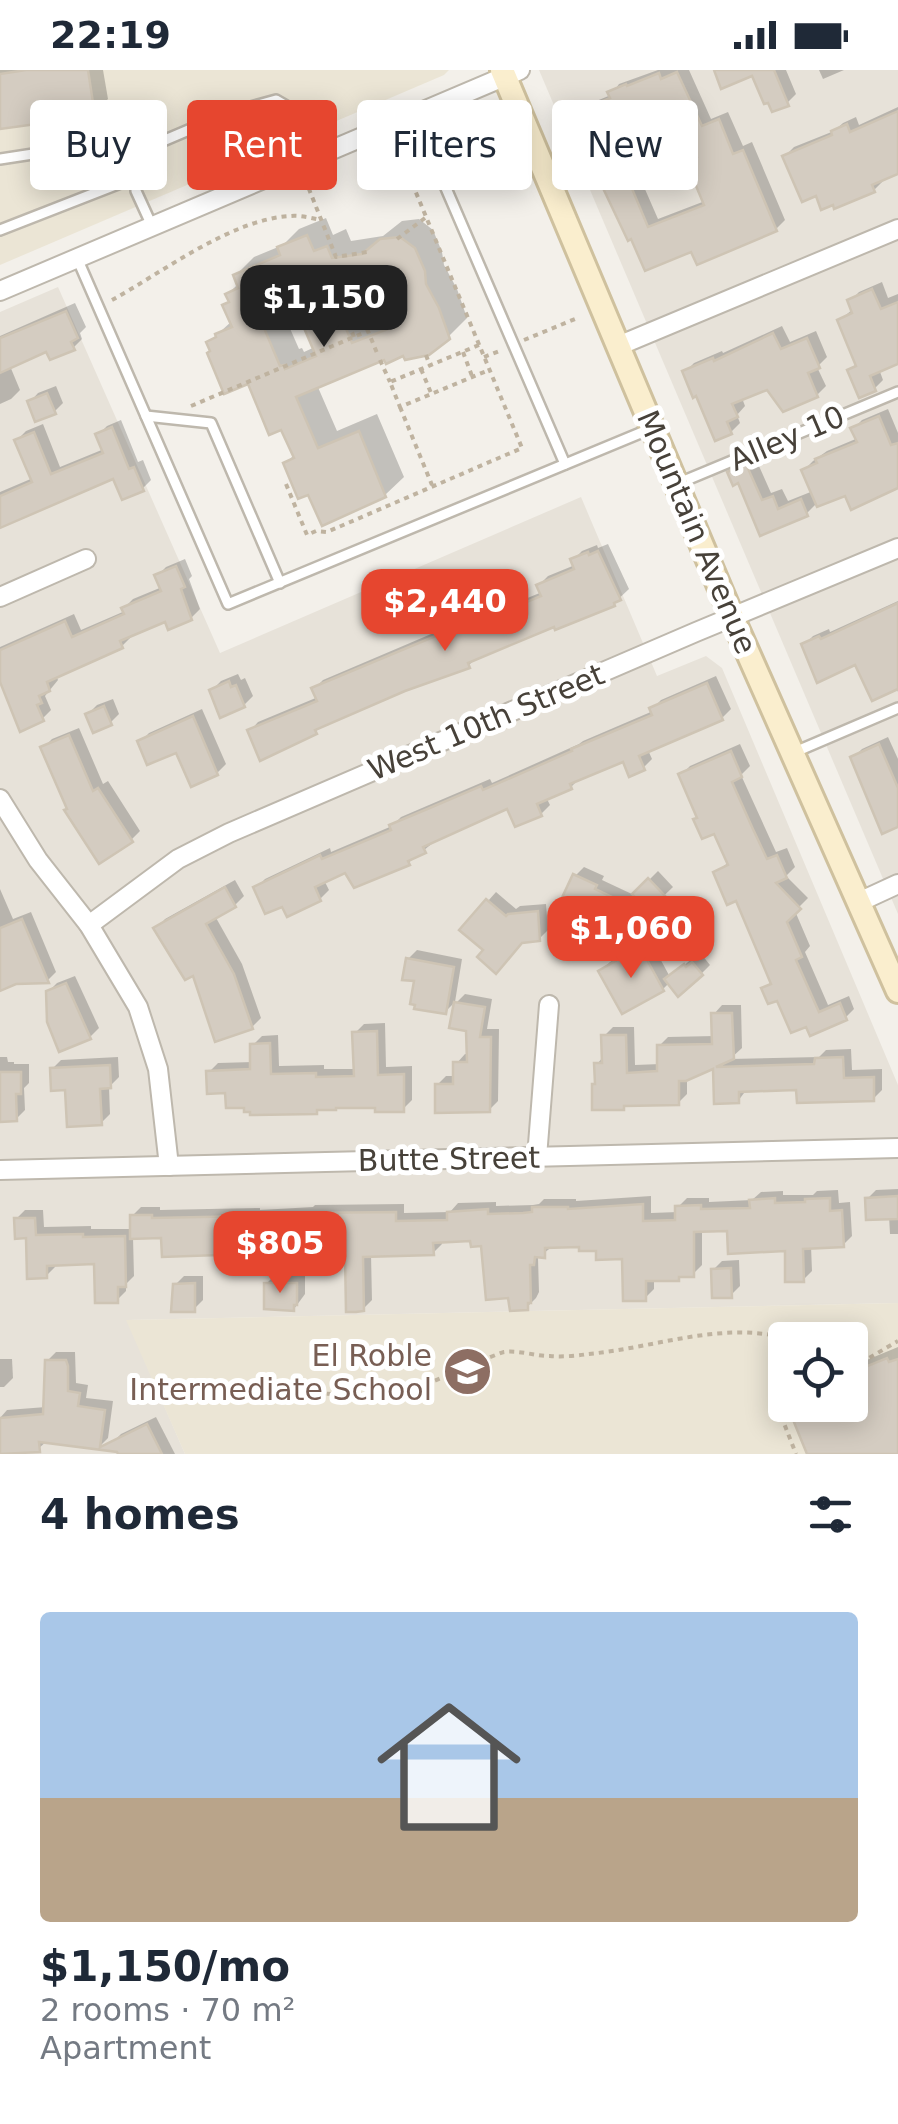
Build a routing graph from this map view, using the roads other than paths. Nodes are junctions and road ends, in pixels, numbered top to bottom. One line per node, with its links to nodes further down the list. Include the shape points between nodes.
1 (509, 72): 2 (street); 14 (main road, Mountain Avenue)
2 (446, 100)
3 (30, 154): 4 (lane)
4 (0, 159)
5 (103, 190): 11 (lane)
6 (136, 190): 9 (lane)
7 (235, 190): 9 (street)
8 (447, 190): 18 (lane)
9 (152, 226): 12 (street)
10 (898, 229): 14 (street)
11 (0, 230)
12 (77, 258): 13 (street); 16 (lane)
13 (0, 290)
14 (618, 346): 17 (main road, Mountain Avenue)
15 (898, 392): 19 (lane, Alley 10)
16 (146, 416): 22 (lane, via 211,422); 22 (lane, via 228,604)
17 (652, 428): 18 (lane); 19 (main road, Mountain Avenue)
18 (565, 464): 22 (lane)
19 (676, 484): 24 (main road, Mountain Avenue)
20 (898, 548): 24 (street, West 10th Street)
21 (86, 559): 23 (street)
22 (280, 583)
23 (0, 597)
24 (732, 617): 26 (main road, Mountain Avenue); 30 (street, West 10th Street, via 229,833 178,859)
25 (898, 708): 26 (lane)
26 (792, 753): 29 (main road, Mountain Avenue)
27 (0, 799): 30 (street)
28 (898, 884): 29 (street)
29 (858, 902): 31 (main road, Mountain Avenue)
30 (89, 925): 35 (street, via 138,1007 158,1069)
31 (898, 990)
32 (549, 1005): 34 (street)
33 (898, 1148): 34 (street, Butte Street)
34 (537, 1157): 35 (street, Butte Street)
35 (169, 1166): 36 (street, Butte Street)
36 (0, 1170)

